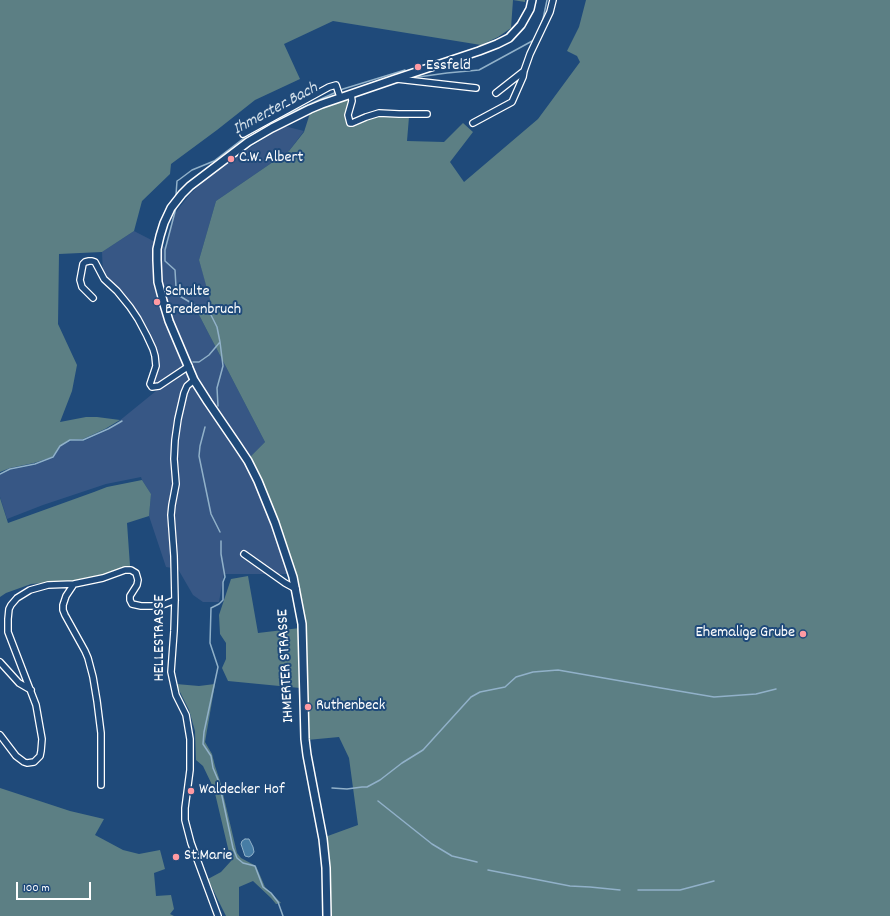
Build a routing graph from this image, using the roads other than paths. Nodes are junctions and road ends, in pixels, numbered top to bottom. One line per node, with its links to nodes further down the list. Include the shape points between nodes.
1 (532, 0): 4 (main road, IHMERTER STRASSE, via 518,30 509,38 479,51)
2 (553, 0): 3 (street)
3 (524, 71): 6 (street); 10 (street, via 512,102)
4 (394, 78): 5 (street); 7 (main road, IHMERTER STRASSE)
5 (476, 88)
6 (496, 93)
7 (351, 94): 8 (main road, IHMERTER STRASSE); 9 (street, via 348,115 352,123 379,113)
8 (340, 97): 11 (street, via 336,85 329,87); 13 (main road, IHMERTER STRASSE, via 310,109 248,142 190,186 171,208 164,223 158,249 158,282 166,312)
9 (427, 114)
10 (473, 123)
11 (243, 134)
12 (93, 298): 13 (street, via 82,287 80,280 82,266 87,261 95,262 104,279 117,291 138,319 155,355 156,366 150,384 152,388)
13 (189, 366): 14 (main road, IHMERTER STRASSE)
14 (194, 380): 17 (main road, IHMERTER STRASSE, via 256,477 275,523); 18 (street, HELLESTRASSE, via 184,393 175,440 176,484 171,515)
15 (244, 554): 17 (street)
16 (74, 584): 18 (street, via 131,570 136,573 138,580 130,596 132,604 156,606); 20 (street, via 30,590 17,598 10,608 8,632); 22 (street, via 66,596 63,610 91,666 100,726)
17 (296, 589): 24 (main road, IHMERTER STRASSE, via 303,640 305,739 326,868)
18 (175, 600): 23 (street, HELLESTRASSE, via 171,672 176,695 186,715 190,739 185,820)
19 (0, 662): 20 (street, via 19,683)
20 (31, 690): 21 (street, via 42,739 40,756 34,762 24,762)
21 (0, 735)
22 (101, 785)
23 (218, 916)
24 (327, 916)

